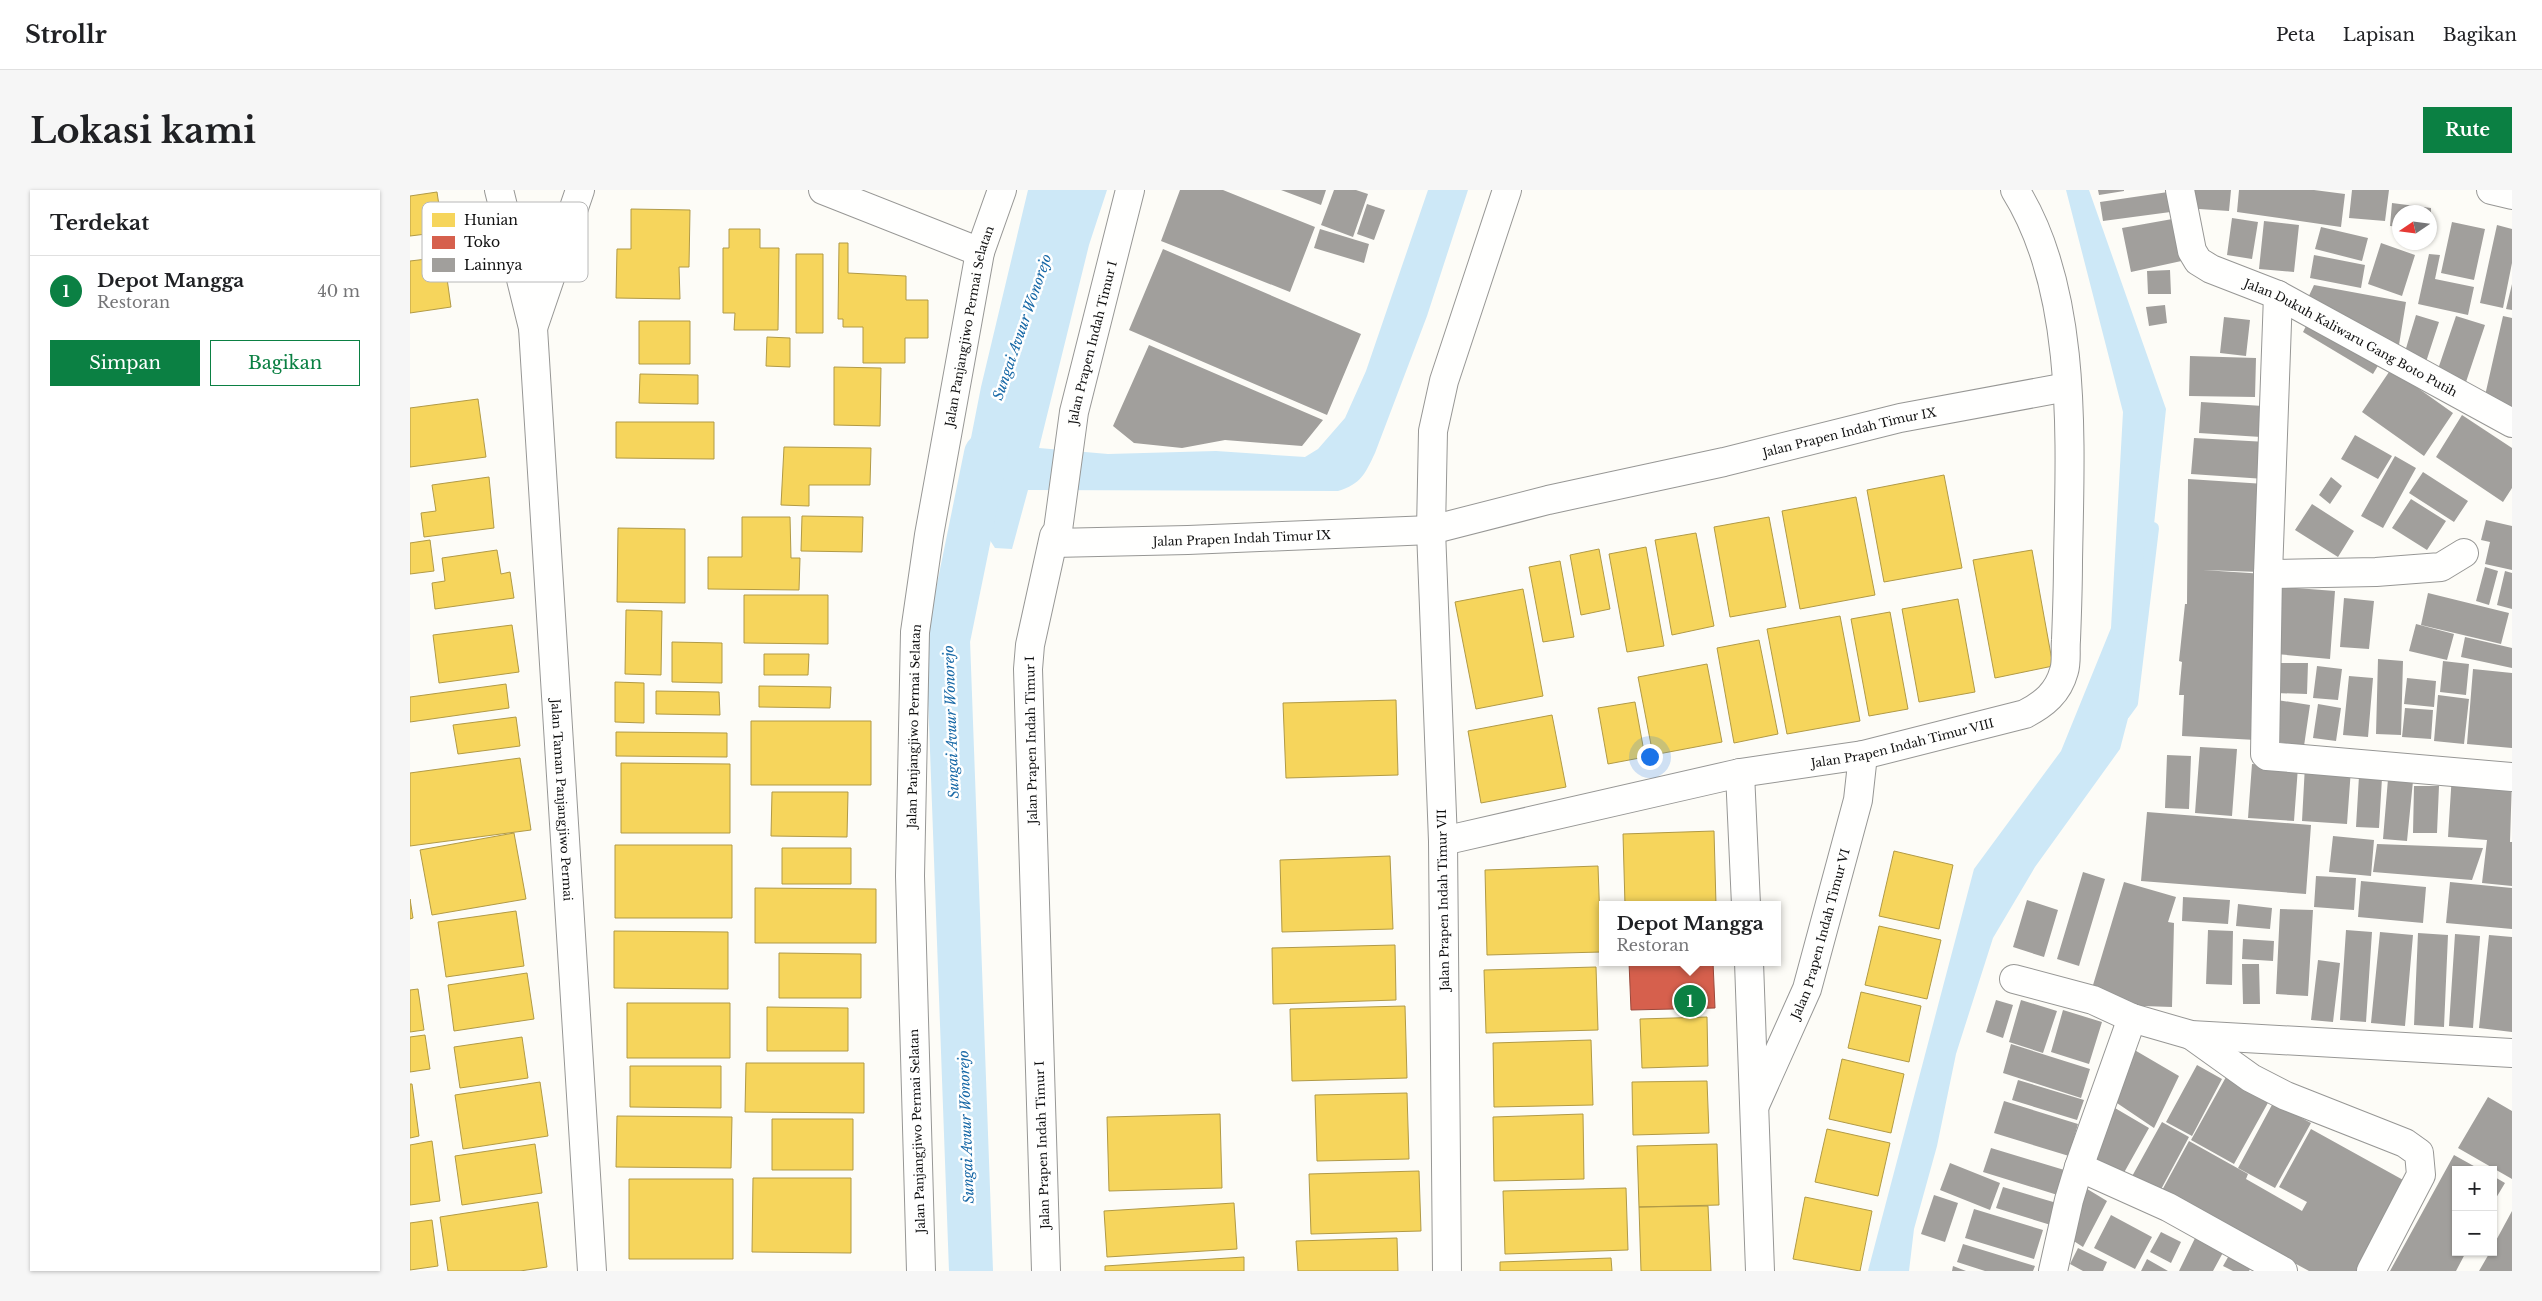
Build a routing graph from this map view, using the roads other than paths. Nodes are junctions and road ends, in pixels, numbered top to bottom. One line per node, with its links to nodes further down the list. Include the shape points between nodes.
1 (580, 190): 10 (street, Jalan Taman Panjangjiwo Permai)
2 (823, 190): 11 (street)
3 (1002, 190): 11 (street, Jalan Panjangjiwo Permai Selatan)
4 (1130, 190): 19 (street, Jalan Prapen Indah Timur I, via 1074,412)
5 (1507, 190): 18 (street, via 1444,381 1433,431)
6 (2015, 190): 16 (street, via 2050,268)
7 (2180, 190): 14 (street, Jalan Dukuh Kaliwaru Gang Boto Putih, via 2192,251 2198,261)
8 (2491, 190): 9 (street)
9 (2512, 195)
10 (576, 202)
11 (980, 252): 35 (street, Jalan Panjangjiwo Permai Selatan, via 929,535 915,632 910,876)
12 (522, 282): 15 (street, Jalan Taman Panjangjiwo Permai)
13 (549, 282): 15 (street, Jalan Taman Panjangjiwo Permai)
14 (2278, 295): 17 (street, Jalan Dukuh Kaliwaru Gang Boto Putih); 21 (street)
15 (533, 328): 34 (street, Jalan Taman Panjangjiwo Permai)
16 (2067, 387): 18 (street, Jalan Prapen Indah Timur IX, via 1900,418); 22 (street, Jalan Prapen Indah Timur VIII, via 2070,454 2068,579 2064,670 2056,688 2046,703 2025,714)
17 (2512, 423)
18 (1431, 530): 19 (street, Jalan Prapen Indah Timur IX, via 1188,540); 25 (street, Jalan Prapen Indah Timur VII)
19 (1056, 536): 36 (street, Jalan Prapen Indah Timur I, via 1030,646 1028,669)
20 (2464, 553): 21 (street, via 2441,567)
21 (2268, 574): 24 (street, via 2267,756)
22 (1863, 755): 23 (street, Jalan Prapen Indah Timur VIII); 32 (street, Jalan Prapen Indah Timur VI, via 1858,800 1807,989)
23 (1740, 773): 25 (street, Jalan Prapen Indah Timur VIII); 26 (street)
24 (2512, 777)
25 (1443, 841): 37 (street, Jalan Prapen Indah Timur VII)
26 (1746, 901)
27 (1749, 966): 32 (street, Jalan Prapen Indah Timur VI)
28 (2014, 979): 29 (street, via 2093,1000)
29 (2132, 1018): 30 (street); 33 (street)
30 (2191, 1035): 31 (street); 41 (street, via 2251,1078 2286,1096 2405,1143 2419,1153 2421,1175)
31 (2512, 1053)
32 (1755, 1105): 38 (street, Jalan Prapen Indah Timur VI)
33 (2079, 1167): 39 (street); 40 (street, via 2168,1206)
34 (592, 1271)
35 (921, 1271)
36 (1046, 1271)
37 (1446, 1271)
38 (1760, 1271)
39 (2053, 1271)
40 (2283, 1271)
41 (2371, 1271)

